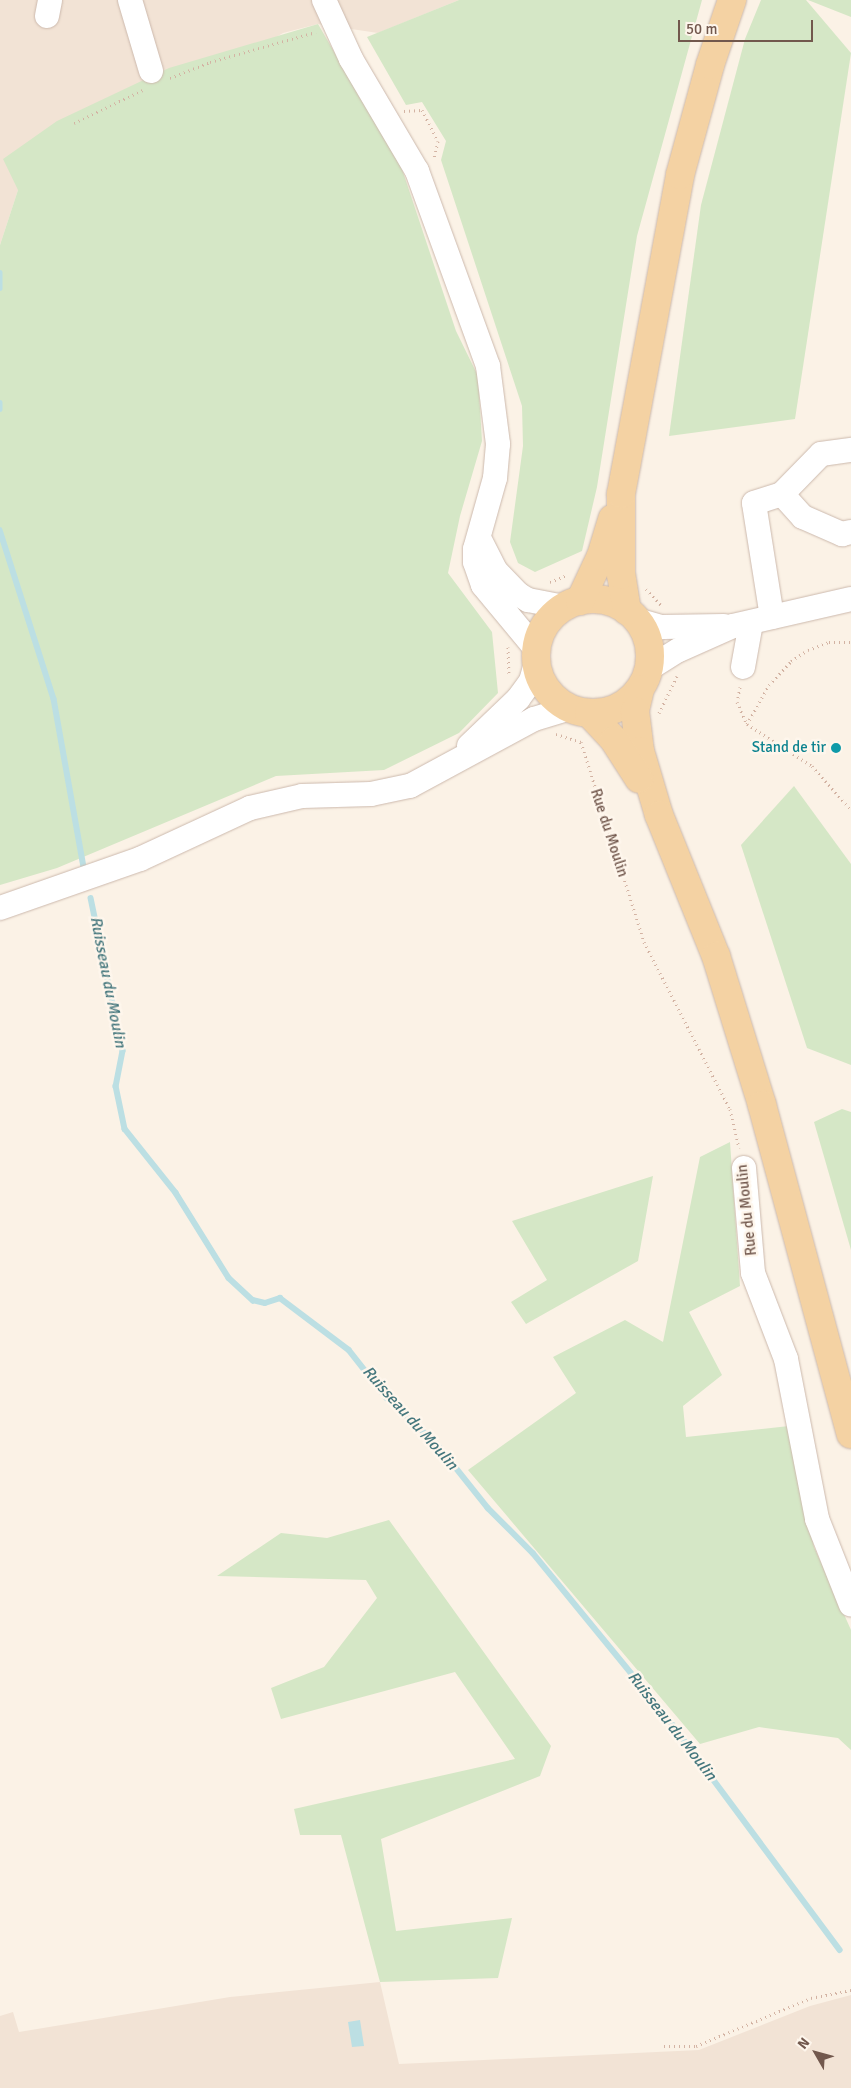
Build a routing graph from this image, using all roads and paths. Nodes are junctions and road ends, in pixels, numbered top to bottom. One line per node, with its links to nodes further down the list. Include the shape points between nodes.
1 (130, 0): 5 (street)
2 (324, 0): 4 (street)
3 (732, 0): 8 (main road, via 710,65 680,176)
4 (333, 27): 5 (path); 11 (street, via 417,171 488,366 498,444 495,478)
5 (154, 80): 6 (path)
6 (74, 123)
7 (851, 450): 9 (street, via 821,454)
8 (621, 494): 16 (main road, via 601,556); 18 (main road, via 621,575)
9 (782, 494): 10 (street, via 803,517 842,534); 19 (street, via 754,503)
10 (851, 532)
11 (479, 538): 16 (street, via 495,570 518,594 528,600); 22 (street, via 474,562 483,584)
12 (576, 573): 13 (path)
13 (547, 584)
14 (640, 585): 17 (path, via 656,598)
15 (851, 599): 19 (street)
16 (572, 604): 18 (main road, via 608,601); 22 (main road, via 543,628)
17 (667, 614)
18 (632, 615): 19 (street, via 662,627); 25 (main road, via 648,644)
19 (752, 622): 23 (street); 25 (street, via 679,650)
20 (851, 642): 29 (path, via 829,642 808,650 791,662 770,685)
21 (508, 643): 26 (path)
22 (536, 656): 27 (main road, via 544,687); 33 (street, via 531,681 510,708)
23 (743, 667): 29 (path, via 737,702)
24 (678, 671): 28 (path, via 667,701)
25 (644, 679): 27 (main road, via 617,708); 35 (main road, via 635,711 636,731)
26 (511, 683)
27 (579, 711): 33 (street, via 534,719); 35 (main road, via 620,748)
28 (653, 719)
29 (747, 724): 34 (path, via 812,766)
30 (548, 730): 31 (path)
31 (580, 742): 32 (path); 37 (path, Rue du Moulin, via 644,942 730,1109)
32 (589, 743)
33 (442, 771): 36 (street, via 410,786 371,794 302,796 250,808 140,859)
34 (851, 810)
35 (659, 815): 38 (main road, via 716,956 762,1105)
36 (0, 908)
37 (744, 1168): 39 (street, Rue du Moulin, via 753,1273 786,1359 817,1519)
38 (851, 1434)
39 (851, 1605)
40 (851, 1990): 41 (path, via 811,1998 696,2046)
41 (664, 2046)

